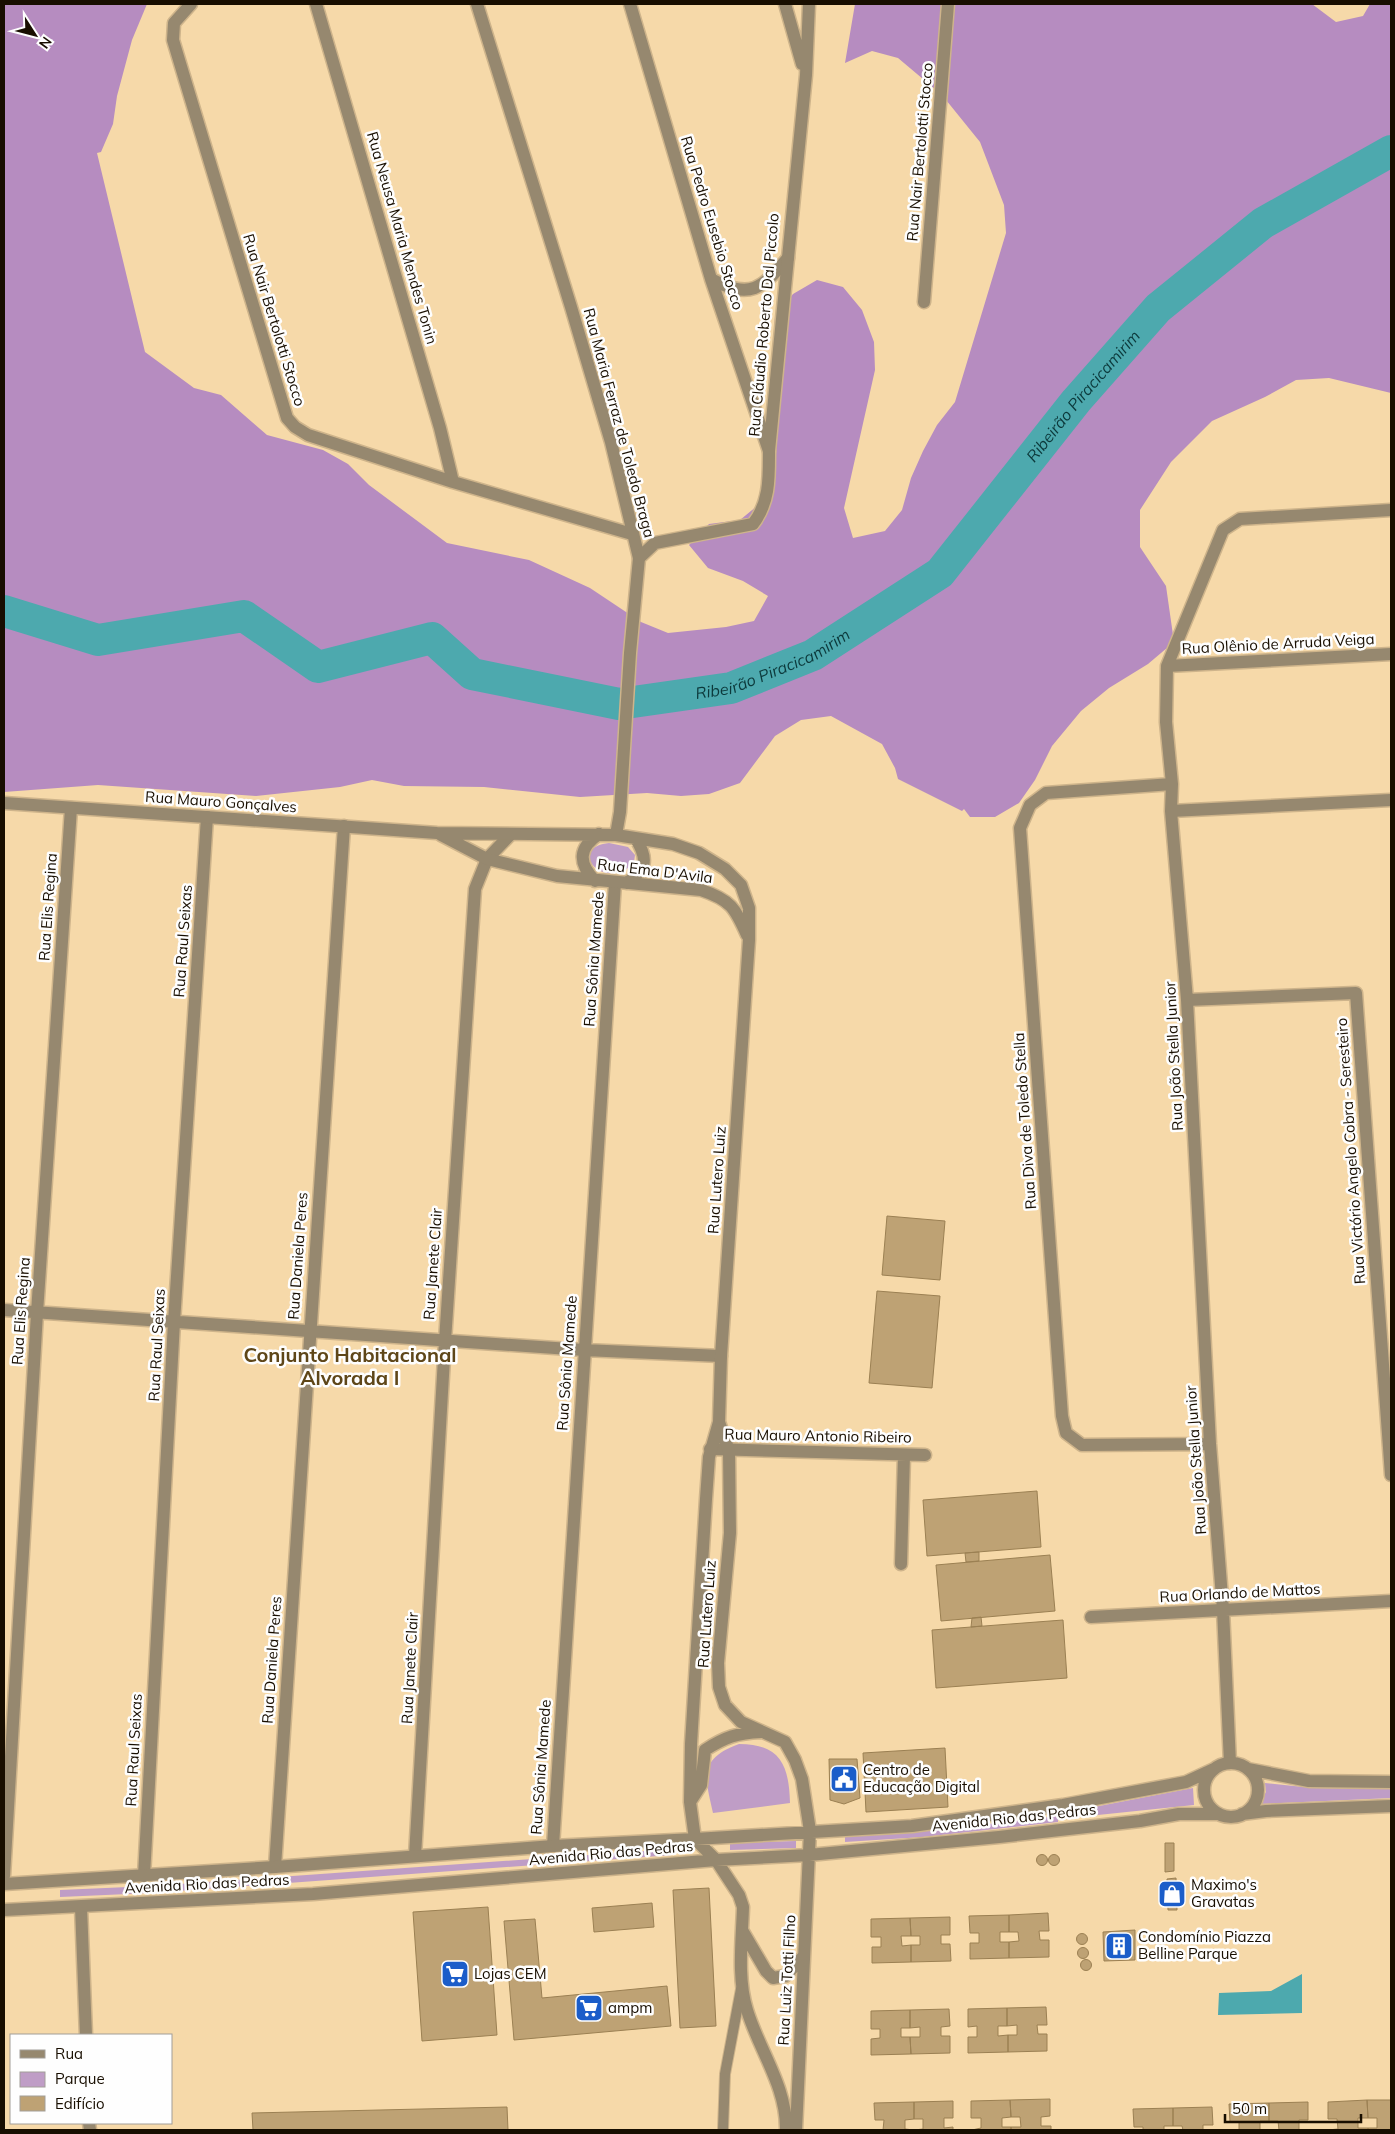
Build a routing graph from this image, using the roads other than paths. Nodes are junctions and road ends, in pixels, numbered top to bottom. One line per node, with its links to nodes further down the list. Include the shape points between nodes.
1 (192, 4): 13 (street, Rua Nair Bertolotti Stocco, via 174,23 173,40 286,418 308,435)
2 (316, 4): 13 (street, Rua Neusa Maria Mendes Tonin)
3 (477, 4): 15 (street, Rua Maria Ferraz de Toledo Braga, via 611,442)
4 (630, 4): 10 (street, Rua Pedro Eusebio Stocco)
5 (785, 4): 8 (street)
6 (808, 4): 8 (street, Rua Cláudio Roberto Dal Piccolo)
7 (948, 4): 11 (street, Rua Nair Bertolotti Stocco)
8 (806, 75): 9 (street, Rua Cláudio Roberto Dal Piccolo)
9 (788, 258): 10 (street, via 766,283 750,290 726,287); 12 (street, Rua Cláudio Roberto Dal Piccolo)
10 (711, 279): 12 (street, Rua Pedro Eusebio Stocco)
11 (924, 302)
12 (769, 451): 16 (street, Rua Cláudio Roberto Dal Piccolo, via 769,484 762,512 753,524 655,543)
13 (453, 482): 15 (street, Rua Nair Bertolotti Stocco)
14 (1391, 510): 18 (street, Rua João Stella Junior, via 1240,519 1222,530)
15 (632, 534): 16 (street, Rua Maria Ferraz de Toledo Braga)
16 (639, 558): 29 (street, Rua Maria Ferraz de Toledo Braga)
17 (1391, 654): 18 (street, Rua Olênio de Arruda Veiga)
18 (1167, 666): 19 (street, Rua João Stella Junior, via 1166,722)
19 (1172, 784): 23 (street, Rua João Stella Junior); 44 (street, Rua Diva de Toledo Stella, via 1046,793 1030,805 1020,828 1066,1433 1082,1445)
20 (1391, 800): 23 (street)
21 (4, 803): 22 (street, Rua Mauro Gonçalves)
22 (71, 808): 24 (street, Rua Mauro Gonçalves); 37 (street, Rua Elis Regina)
23 (1171, 811): 35 (street, Rua João Stella Junior)
24 (207, 817): 25 (street, Rua Mauro Gonçalves); 38 (street, Rua Raul Seixas)
25 (344, 826): 26 (street, Rua Mauro Gonçalves); 39 (street, Rua Daniela Peres)
26 (437, 833): 28 (street, Rua Ema D'Avila); 31 (street, Rua Ema D'Avila)
27 (599, 834): 28 (street, Rua Ema D'Avila); 29 (street, Rua Ema D'Avila); 32 (street, via 588,841 582,856 584,870)
28 (510, 835): 31 (street, Rua Janete Clair)
29 (616, 835): 30 (street, Rua Ema D'Avila)
30 (636, 839): 33 (street, via 645,863 638,874); 34 (street, Rua Ema D'Avila, via 673,844 725,870 741,885 749,908)
31 (487, 859): 32 (street, Rua Ema D'Avila, via 557,876); 40 (street, Rua Janete Clair, via 475,889)
32 (594, 881): 33 (street, Rua Ema D'Avila)
33 (621, 883): 34 (street, Rua Ema D'Avila, via 701,890 721,896 735,909); 41 (street, Rua Sônia Mamede)
34 (749, 940): 42 (street, Rua Lutero Luiz)
35 (1187, 1000): 44 (street, Rua João Stella Junior); 49 (street, Rua Victório Angelo Cobra - Seresteiro, via 1356,993)
36 (4, 1310): 37 (street)
37 (37, 1313): 38 (street); 70 (street, Rua Elis Regina)
38 (174, 1322): 39 (street); 71 (street, Rua Raul Seixas)
39 (309, 1332): 40 (street); 69 (street, Rua Daniela Peres)
40 (445, 1341): 41 (street); 67 (street, Rua Janete Clair)
41 (584, 1350): 42 (street); 65 (street, Rua Sônia Mamede)
42 (721, 1356): 43 (street, Rua Lutero Luiz)
43 (719, 1422): 45 (street, Rua Lutero Luiz); 46 (street, Rua Lutero Luiz)
44 (1210, 1444): 52 (street, Rua João Stella Junior)
45 (710, 1449): 46 (street, Rua Mauro Antonio Ribeiro); 59 (street, Rua Lutero Luiz)
46 (729, 1451): 47 (street, Rua Mauro Antonio Ribeiro); 54 (street, Rua Lutero Luiz, via 730,1533 718,1663 719,1687 725,1704 741,1722)
47 (904, 1454): 48 (street, Rua Mauro Antonio Ribeiro); 50 (street)
48 (925, 1455)
49 (1391, 1475)
50 (901, 1564)
51 (1391, 1602): 52 (street, Rua Orlando de Mattos)
52 (1223, 1610): 53 (street, Rua Orlando de Mattos); 55 (street, Rua João Stella Junior)
53 (1091, 1617)
54 (763, 1732): 59 (street, via 724,1738 705,1750 701,1785); 63 (street, Rua Lutero Luiz, via 784,1742 795,1760 802,1779)
55 (1230, 1763): 56 (street); 57 (street)
56 (1214, 1769): 61 (street, via 1208,1777 1204,1795); 63 (street, Avenida Rio das Pedras, via 1186,1782 1063,1805 912,1826)
57 (1248, 1769): 58 (street, via 1309,1782); 62 (street, via 1257,1785 1257,1794 1254,1803)
58 (1391, 1782)
59 (690, 1802): 64 (street, Rua Lutero Luiz)
60 (1391, 1806): 62 (street)
61 (1218, 1814): 62 (street); 66 (street, Avenida Rio das Pedras, via 1179,1814 999,1837)
62 (1242, 1814)
63 (810, 1831): 64 (street, Avenida Rio das Pedras); 66 (street, Rua Luiz Totti Filho)
64 (695, 1839): 65 (street, Avenida Rio das Pedras); 68 (street)
65 (553, 1846): 67 (street, Avenida Rio das Pedras)
66 (810, 1855): 68 (street, Avenida Rio das Pedras); 76 (street, Rua Luiz Totti Filho)
67 (415, 1856): 69 (street, Avenida Rio das Pedras)
68 (716, 1860): 73 (street, Avenida Rio das Pedras, via 313,1894); 75 (street, via 739,1895 743,1907)
69 (275, 1868): 71 (street, Avenida Rio das Pedras)
70 (4, 1876)
71 (144, 1876): 72 (street, Avenida Rio das Pedras)
72 (4, 1884)
73 (81, 1907): 74 (street, Avenida Rio das Pedras); 78 (street)
74 (4, 1910)
75 (742, 1930): 76 (street, via 773,1978 785,1976); 77 (street)
76 (804, 1956): 81 (street, Rua Luiz Totti Filho)
77 (742, 1986): 79 (lane, via 725,2074); 80 (street, via 747,2010 778,2083)
78 (86, 2034)
79 (723, 2130)
80 (786, 2130)
81 (796, 2130)

